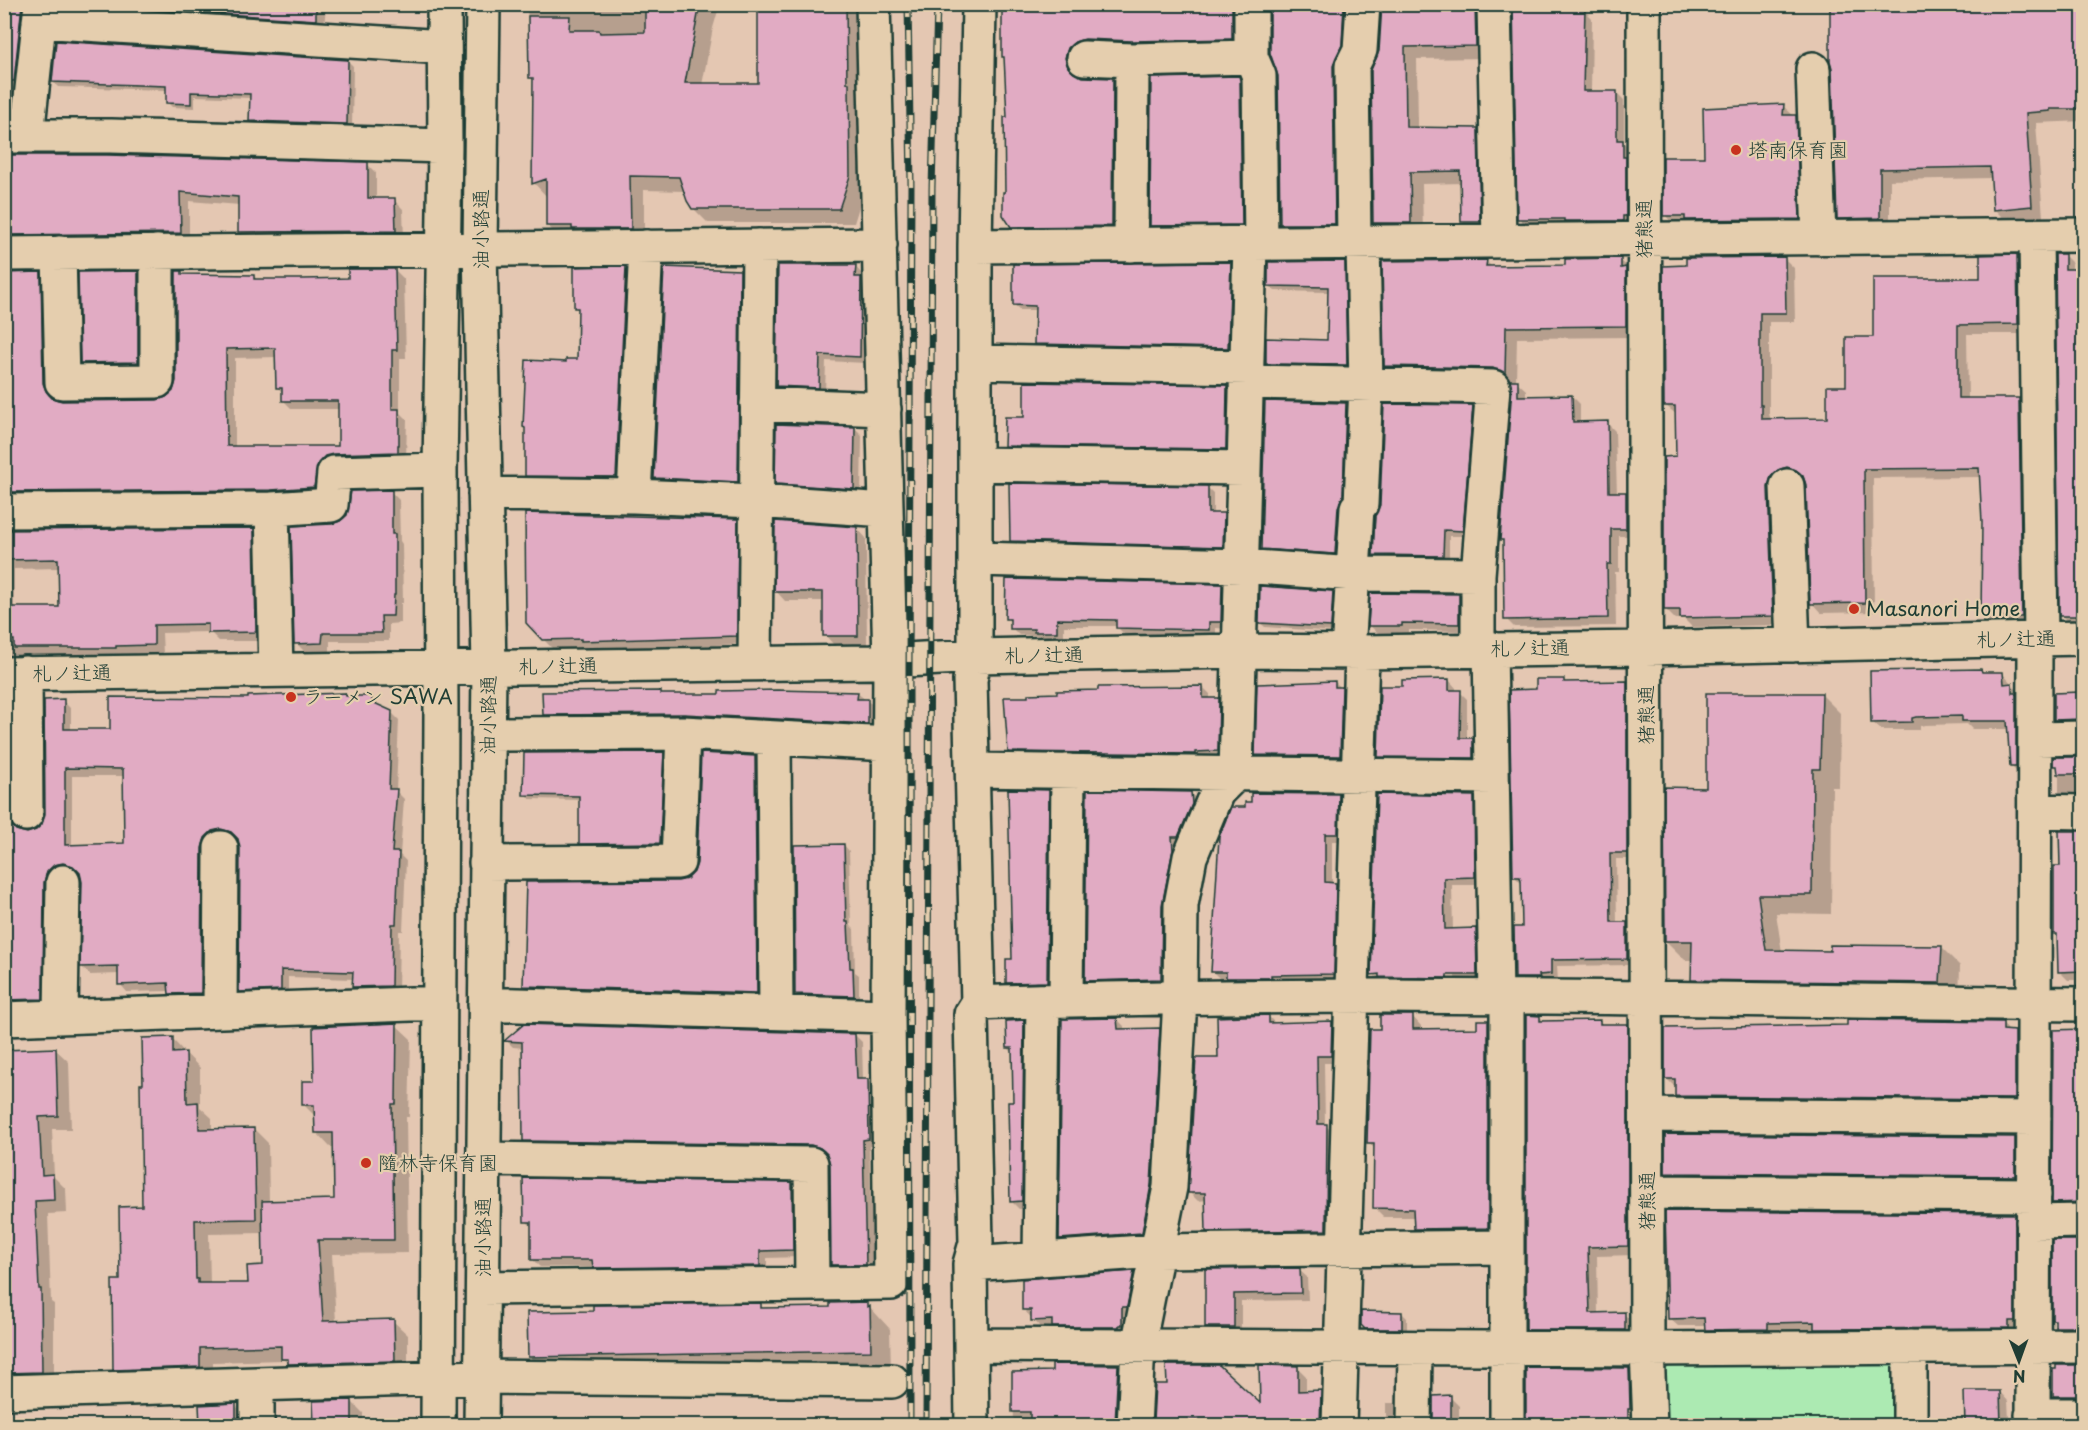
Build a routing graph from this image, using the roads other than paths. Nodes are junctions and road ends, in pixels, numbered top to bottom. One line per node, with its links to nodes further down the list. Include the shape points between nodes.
1 (444, 4): 10 (street, 油小路通)
2 (483, 4): 30 (street, 油小路通)
3 (873, 4): 23 (street)
4 (979, 4): 27 (street)
5 (1251, 4): 11 (street)
6 (1363, 4): 22 (street, via 1360,50 1352,66)
7 (1494, 4): 21 (street)
8 (1644, 4): 20 (street, 猪熊通)
9 (40, 13): 10 (street); 15 (street)
10 (444, 47): 16 (street, 油小路通)
11 (1251, 57): 13 (street); 24 (street, via 1259,76)
12 (1084, 58): 13 (street)
13 (1132, 60): 25 (street)
14 (1813, 69): 19 (street)
15 (16, 136): 16 (street)
16 (445, 146): 29 (street, 油小路通)
17 (2036, 236): 18 (street); 19 (street); 53 (street)
18 (2084, 236)
19 (1820, 238): 20 (street)
20 (1644, 240): 21 (street); 56 (street, 猪熊通)
21 (1499, 241): 22 (street)
22 (1358, 242): 24 (street); 36 (street)
23 (880, 244): 26 (street); 38 (street)
24 (1255, 244): 25 (street); 35 (street)
25 (1131, 245): 27 (street)
26 (759, 246): 28 (street); 37 (street)
27 (975, 246): 34 (street)
28 (646, 247): 30 (street); 44 (street)
29 (443, 249): 30 (street); 31 (street); 41 (street, 油小路通)
30 (480, 249): 43 (street, 油小路通)
31 (157, 252): 32 (street); 32 (street, via 157,381 62,382)
32 (59, 253): 33 (street)
33 (4, 254)
34 (975, 362): 35 (street); 39 (street)
35 (1246, 374): 36 (street); 40 (street)
36 (1366, 385): 51 (street); 52 (street, via 1493,387)
37 (757, 404): 38 (street); 45 (street)
38 (884, 409): 47 (street)
39 (975, 464): 40 (street); 49 (street)
40 (1244, 468): 50 (street)
41 (440, 470): 46 (street, via 334,473 331,505); 64 (street, 油小路通)
42 (1787, 486): 55 (street)
43 (485, 494): 44 (street); 63 (street, 油小路通)
44 (634, 496): 45 (street)
45 (755, 501): 47 (street); 62 (street)
46 (272, 509): 48 (street); 65 (street)
47 (886, 510): 61 (street)
48 (4, 511)
49 (976, 558): 50 (street); 60 (street)
50 (1241, 566): 51 (street); 58 (street)
51 (1354, 574): 52 (street); 59 (street)
52 (1478, 575): 57 (street)
53 (2038, 638): 54 (street, 札ノ辻通); 55 (street, 札ノ辻通); 71 (street)
54 (2084, 638)
55 (1793, 645): 56 (street, 札ノ辻通)
56 (1645, 648): 57 (street, 札ノ辻通); 87 (street, 猪熊通)
57 (1484, 649): 59 (street, 札ノ辻通); 77 (street)
58 (1239, 651): 59 (street, 札ノ辻通); 60 (street, 札ノ辻通); 75 (street)
59 (1355, 651): 76 (street)
60 (975, 656): 61 (street, 札ノ辻通); 73 (street, via 970,680)
61 (890, 661): 62 (street, 札ノ辻通); 72 (street)
62 (755, 663): 63 (street, 札ノ辻通)
63 (489, 667): 64 (street, 札ノ辻通); 68 (street, 油小路通)
64 (441, 668): 65 (street, 札ノ辻通); 91 (street, 油小路通)
65 (276, 670): 66 (street, 札ノ辻通)
66 (15, 674): 80 (street)
67 (683, 733): 68 (street); 69 (street); 82 (street, via 678,862)
68 (488, 734): 82 (street, 油小路通)
69 (774, 738): 72 (street); 95 (street)
70 (2084, 738): 71 (street)
71 (2036, 739): 78 (street)
72 (889, 744): 96 (street)
73 (972, 770): 74 (street); 89 (street)
74 (1068, 771): 75 (street); 88 (street)
75 (1236, 773): 76 (street); 85 (street, via 1217,792 1191,857 1181,905)
76 (1357, 775): 77 (street); 86 (street)
77 (1491, 777): 84 (street)
78 (2035, 812): 79 (street); 90 (street)
79 (2084, 812)
80 (26, 814)
81 (221, 848): 94 (street)
82 (486, 863): 92 (street, 油小路通)
83 (63, 882): 97 (street)
84 (1501, 997): 86 (street); 87 (street); 105 (street)
85 (1180, 998): 86 (street); 88 (street); 107 (street, via 1170,1187)
86 (1351, 998): 106 (street)
87 (1646, 999): 90 (street); 99 (street, 猪熊通)
88 (1055, 1001): 89 (street); 108 (street)
89 (978, 1003): 109 (street, via 971,1014 976,1243)
90 (2035, 1003): 93 (street); 100 (street)
91 (439, 1004): 94 (street); 122 (street, 油小路通)
92 (485, 1004): 95 (street); 101 (street, 油小路通)
93 (2084, 1004)
94 (220, 1011): 97 (street)
95 (776, 1012): 96 (street)
96 (888, 1016): 110 (street, via 891,1282)
97 (61, 1017): 98 (street)
98 (4, 1019)
99 (1647, 1115): 100 (street); 102 (street, 猪熊通)
100 (2034, 1118): 103 (street)
101 (484, 1159): 110 (street, via 810,1164); 111 (street, 油小路通)
102 (1647, 1192): 103 (street); 120 (street, 猪熊通)
103 (2033, 1209): 104 (street); 113 (street)
104 (2084, 1221)
105 (1508, 1247): 106 (street); 119 (street)
106 (1344, 1249): 107 (street); 116 (street)
107 (1157, 1251): 108 (street); 115 (street)
108 (1040, 1259): 109 (street)
109 (970, 1264): 112 (street)
110 (812, 1284): 111 (street)
111 (483, 1288): 121 (street, 油小路通)
112 (971, 1345): 115 (street); 131 (street)
113 (2032, 1346): 114 (street); 117 (street); 127 (street)
114 (2084, 1346)
115 (1138, 1347): 116 (street); 132 (street)
116 (1341, 1347): 118 (street); 133 (street)
117 (1910, 1347): 120 (street); 137 (street)
118 (1416, 1348): 119 (street); 134 (street)
119 (1508, 1348): 120 (street); 135 (street)
120 (1647, 1349): 136 (street, 猪熊通)
121 (481, 1377): 122 (street); 123 (street); 130 (street, 油小路通)
122 (438, 1378): 124 (street); 129 (street, 油小路通)
123 (892, 1381)
124 (257, 1384): 125 (street); 128 (street)
125 (4, 1392)
126 (2084, 1415): 127 (street)
127 (2032, 1420)
128 (257, 1425)
129 (438, 1425)
130 (481, 1425)
131 (972, 1425)
132 (1134, 1425)
133 (1339, 1425)
134 (1414, 1425)
135 (1507, 1425)
136 (1650, 1425)
137 (1910, 1425)

